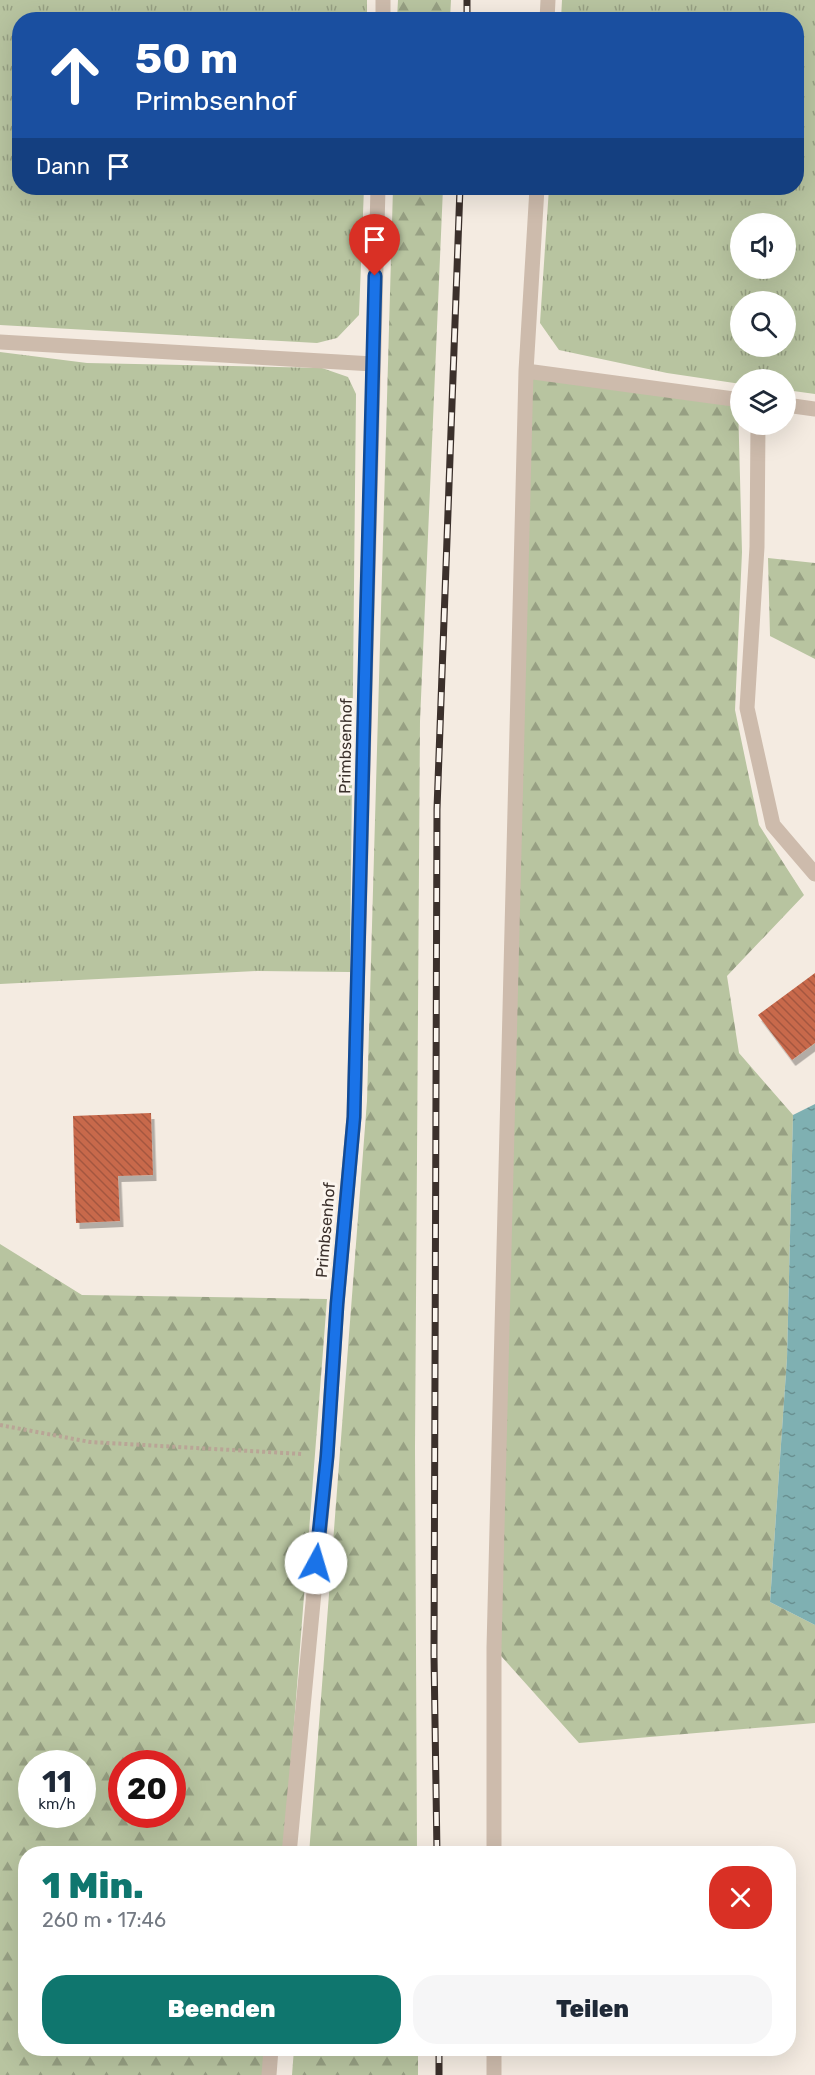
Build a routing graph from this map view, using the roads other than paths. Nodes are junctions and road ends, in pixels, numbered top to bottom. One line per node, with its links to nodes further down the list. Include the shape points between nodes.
1 (378, 195): 4 (lane, Primbsenhof)
2 (537, 195): 5 (lane)
3 (0, 342): 4 (lane)
4 (373, 364): 11 (lane, Primbsenhof, via 354,1117)
5 (526, 370): 6 (lane); 12 (lane, via 494,1648)
6 (730, 398)
7 (796, 406): 8 (lane)
8 (815, 409)
9 (758, 435): 10 (lane, via 757,547 747,708 773,825)
10 (815, 874)
11 (290, 1846)
12 (494, 1846)
13 (270, 2056): 15 (lane)
14 (494, 2056): 16 (lane)
15 (269, 2075)
16 (494, 2075)

